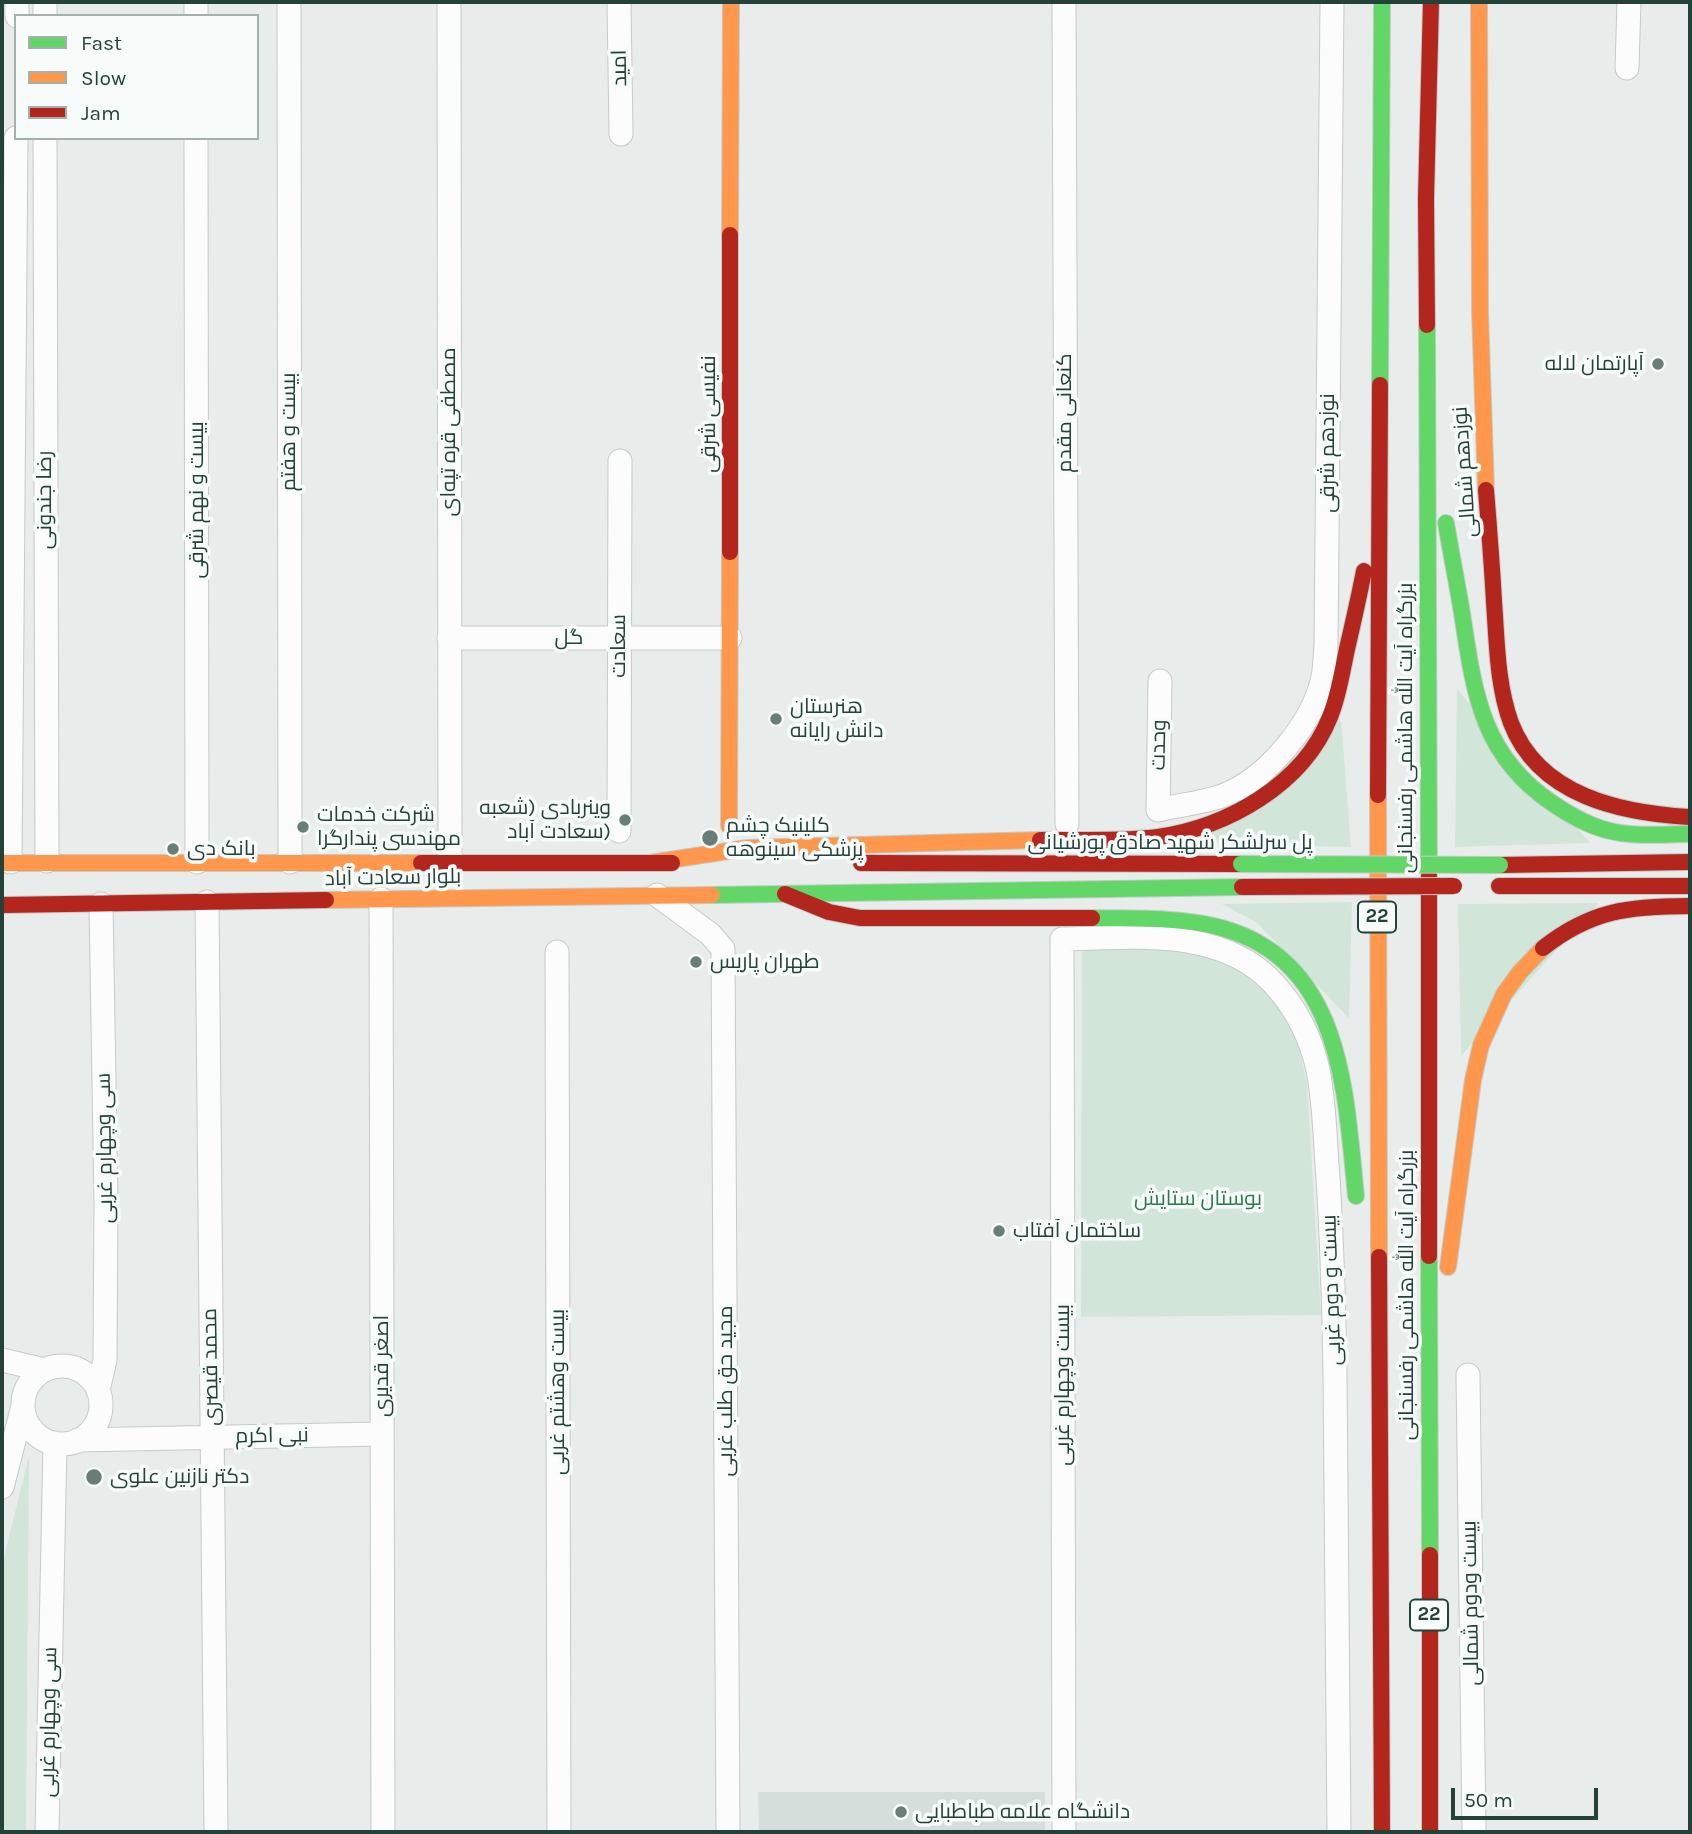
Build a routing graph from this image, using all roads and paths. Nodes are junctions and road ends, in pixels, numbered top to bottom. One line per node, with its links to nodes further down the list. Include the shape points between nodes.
1 (289, 2): 33 (street, بیست و هفتم)
2 (449, 2): 21 (street, مصطفی قره تپه‌ای)
3 (619, 2): 12 (street, امید)
4 (731, 2): 23 (main road, نفیسی شرقی)
5 (1064, 2): 27 (street, کنعانی مقدم)
6 (1332, 2): 25 (street, نوزدهم شرقی, via 1323,678 1296,733 1275,761 1249,783 1221,796)
7 (1382, 2): 20 (main road, بزرگراه آیت الله هاشمی رفسنجانی / 22)
8 (1431, 2): 18 (main road, بزرگراه آیت الله هاشمی رفسنجانی / 22, via 1426,198)
9 (1479, 2): 26 (main road, نوزدهم شمالی, via 1482,416 1499,658 1509,720 1536,763 1584,797 1632,813)
10 (1629, 2): 11 (street)
11 (1627, 68)
12 (621, 134)
13 (16, 140): 16 (street, رضا جندونی)
14 (45, 140): 17 (street, رضا جندونی)
15 (196, 140): 32 (street, بیست و نهم شرقی)
16 (14, 383): 17 (street); 36 (street, رضا جندونی)
17 (45, 383): 31 (street, رضا جندونی)
18 (1428, 426): 30 (main road, via 1475,693 1503,759 1549,803 1595,826 1616,832); 57 (main road, بزرگراه آیت الله هاشمی رفسنجانی / 22)
19 (620, 461): 22 (street, سعادت)
20 (1381, 476): 37 (main road, via 1341,675 1321,736 1278,785 1233,813 1183,833 1156,837 748,848); 52 (main road, بزرگراه آیت الله هاشمی رفسنجانی / 22)
21 (449, 638): 22 (street, گل); 34 (street, مصطفی قره تپه‌ای)
22 (619, 638): 23 (street, گل); 29 (street, سعادت)
23 (730, 638): 28 (main road, نفیسی شرقی)
24 (1160, 681): 25 (street, وحدت)
25 (1158, 810)
26 (1690, 817)
27 (1067, 824)
28 (729, 826)
29 (618, 831)
30 (1690, 834)
31 (47, 861): 32 (main road, بلوار سعادت آباد); 36 (main road, بلوار سعادت آباد)
32 (197, 862): 33 (main road, بلوار سعادت آباد)
33 (290, 862): 34 (main road, بلوار سعادت آباد)
34 (450, 862): 37 (main road, بلوار سعادت آباد)
35 (1690, 862): 39 (main road, پل سرلشکر شهید صادق پورشیانی, bridge)
36 (6, 863)
37 (650, 863): 38 (main road)
38 (788, 863)
39 (842, 863)
40 (1690, 886): 41 (main road, پل سرلشکر شهید صادق پورشیانی, bridge)
41 (785, 894): 42 (main road, بلوار سعادت آباد); 50 (main road, via 846,917 1175,920 1212,925 1263,947 1307,987 1330,1032 1342,1076)
42 (657, 895): 43 (main road, بلوار سعادت آباد); 68 (street, مجید حق طلب غربی, via 723,949)
43 (381, 899): 44 (main road, بلوار سعادت آباد); 59 (street, اصغر قدیری)
44 (207, 902): 45 (main road, بلوار سعادت آباد); 60 (street, محمد قیصری)
45 (101, 904): 46 (main road, بلوار سعادت آباد); 56 (street, سی وچهارم غربی, via 106,1202 104,1360)
46 (2, 905)
47 (1690, 906): 57 (main road, via 1611,911 1569,928 1533,955 1497,1003 1474,1071)
48 (1062, 939): 69 (street, بیست وچهارم غربی); 70 (street, بیست و دوم غربی, via 1179,938 1206,944 1243,960 1272,982 1307,1034 1324,1115 1334,1285)
49 (557, 953): 67 (street, بیست وهشتم غربی)
50 (1359, 1216)
51 (1363, 1243): 52 (main road)
52 (1378, 1337): 71 (main road, بزرگراه آیت الله هاشمی رفسنجانی / 22)
53 (2, 1360): 54 (street)
54 (44, 1370): 56 (street, via 73,1367 84,1372); 58 (street, via 30,1381)
55 (1468, 1375): 73 (street, بیست ودوم شمالی)
56 (98, 1391): 61 (street, via 100,1413)
57 (1429, 1397): 72 (main road, بزرگراه آیت الله هاشمی رفسنجانی / 22)
58 (23, 1406): 62 (street, via 32,1430); 63 (street)
59 (382, 1434): 60 (street, نبی اکرم); 66 (street, اصغر قدیری)
60 (212, 1437): 61 (street, نبی اکرم); 65 (street, محمد قیصری)
61 (78, 1440): 62 (street)
62 (55, 1443): 64 (street, سی وچهارم غربی)
63 (2, 1487)
64 (47, 1832)
65 (216, 1832)
66 (383, 1832)
67 (559, 1832)
68 (728, 1832)
69 (1064, 1832)
70 (1339, 1832)
71 (1382, 1832)
72 (1430, 1832)
73 (1474, 1832)

